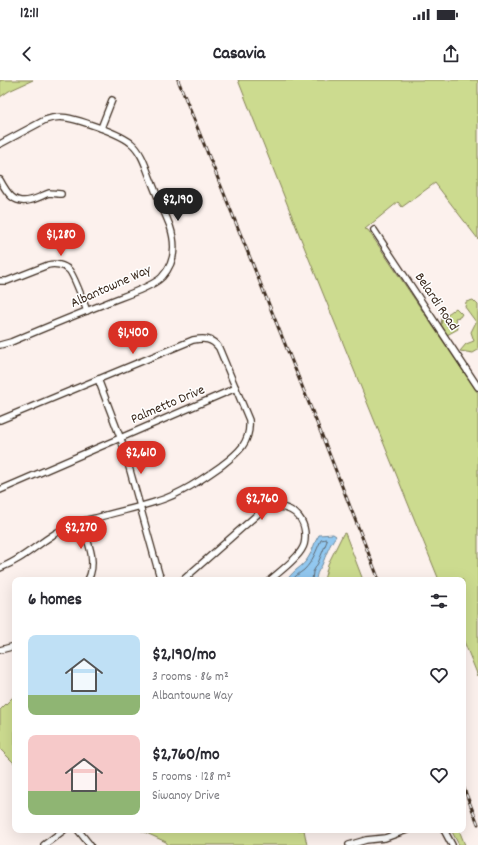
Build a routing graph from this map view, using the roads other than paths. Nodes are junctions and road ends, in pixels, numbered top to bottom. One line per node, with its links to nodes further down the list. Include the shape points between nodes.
1 (112, 100): 2 (street)
2 (101, 128): 3 (street, Albantowne Way, via 72,118 51,118); 8 (street, Albantowne Way, via 125,139 139,152 173,234 174,253 168,270 152,284)
3 (0, 144)
4 (0, 180): 5 (street, via 8,195 21,201 30,201 49,193)
5 (61, 194)
6 (374, 230): 11 (street, Belardi Road)
7 (0, 281): 8 (street, via 7,281 52,264 60,265 71,274)
8 (87, 310): 9 (street, Albantowne Way)
9 (0, 345)
10 (98, 379): 12 (street, via 193,340 204,339 212,341 219,348); 13 (street); 14 (street)
11 (478, 387)
12 (236, 388): 14 (street, Palmetto Drive); 16 (street, via 249,424 248,436 242,447 227,461 187,489 157,502)
13 (0, 420)
14 (121, 438): 15 (street, Palmetto Drive); 16 (street)
15 (0, 490)
16 (140, 506): 17 (street); 20 (street)
17 (81, 522): 18 (street, via 67,527); 19 (street, via 91,552 92,570)
18 (0, 568)
19 (89, 577)
20 (160, 577)
21 (186, 577): 22 (street, via 259,513 265,509 280,507 294,512 300,518 305,542 297,556)
22 (273, 577)
23 (12, 647): 24 (street)
24 (0, 650)
25 (60, 833): 29 (street)
26 (80, 833): 30 (street)
27 (399, 833): 31 (street)
28 (446, 833): 32 (street)
29 (44, 845)
30 (90, 845)
31 (349, 845)
32 (452, 845)

